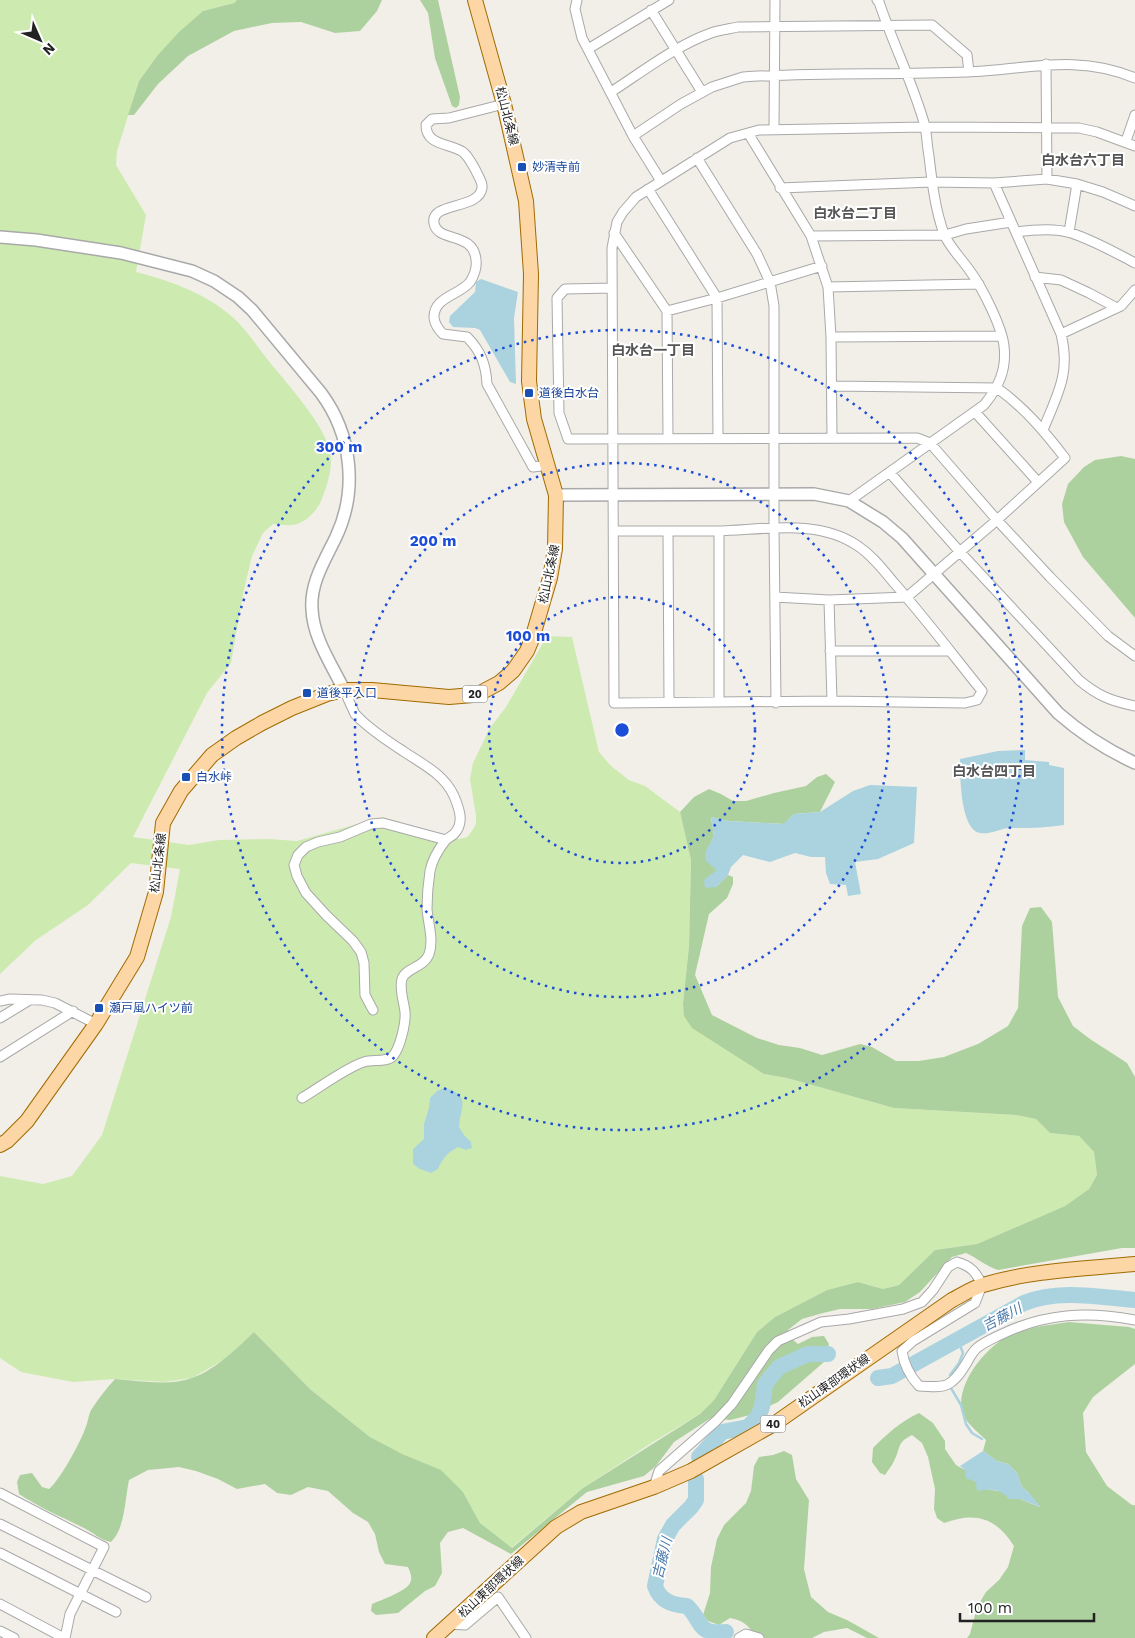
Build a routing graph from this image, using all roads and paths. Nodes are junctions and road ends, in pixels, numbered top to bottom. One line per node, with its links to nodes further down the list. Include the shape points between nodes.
1 (475, 0): 18 (main road, 松山北条線 / 20)
2 (577, 0): 9 (street, via 575,9)
3 (669, 0): 6 (street)
4 (775, 0): 8 (street)
5 (877, 0): 7 (street)
6 (651, 10): 9 (street); 10 (street)
7 (886, 25): 8 (street); 12 (street, via 932,25 967,55); 13 (street)
8 (775, 26): 10 (street, via 729,29); 14 (street)
9 (588, 49): 16 (street)
10 (676, 51): 16 (street); 17 (street)
11 (1046, 64): 12 (street); 15 (street, via 1076,65); 21 (street)
12 (969, 72): 13 (street)
13 (907, 74): 14 (street); 20 (street)
14 (774, 75): 17 (street, via 743,76); 22 (street)
15 (1135, 78)
16 (610, 92): 24 (street)
17 (702, 92): 24 (street)
18 (504, 104): 67 (main road, 松山北条線 / 20, via 526,201 532,274 529,381 534,419); 67 (street, via 432,119 426,126 430,138 462,152 470,160 481,180 482,189 478,197 445,209 434,217 436,230 467,242 476,261 470,282 439,304 434,317 443,334 467,337 480,352 486,370 486,384 533,467)
19 (1135, 115): 25 (street)
20 (925, 127): 21 (street); 22 (street); 30 (street)
21 (1046, 127): 25 (street, via 1078,128); 28 (street)
22 (774, 128): 23 (street)
23 (748, 133): 27 (street, via 730,138); 33 (street)
24 (633, 136): 29 (street)
25 (1126, 141): 26 (street)
26 (1135, 146)
27 (697, 158): 29 (street); 46 (street, via 757,254)
28 (1047, 179): 31 (street); 32 (street)
29 (661, 181): 34 (street)
30 (932, 182): 31 (street); 33 (street); 41 (street)
31 (994, 183): 36 (street)
32 (1077, 184): 35 (street); 38 (street)
33 (780, 188): 40 (street)
34 (648, 189): 39 (street, via 623,212); 51 (street)
35 (1135, 206)
36 (1011, 222): 37 (street); 41 (street)
37 (1016, 232): 38 (street); 45 (street)
38 (1069, 232): 43 (street)
39 (614, 233): 49 (street); 53 (street)
40 (811, 236): 41 (street); 44 (street)
41 (945, 236): 47 (street)
42 (0, 237): 87 (street, via 121,253 192,271 214,281 238,296 252,310 332,407 349,461 350,479 344,515 318,573 312,609 317,633)
43 (1135, 263)
44 (822, 266): 46 (street); 48 (street)
45 (1035, 277): 52 (street, via 1061,280); 54 (street)
46 (770, 282): 51 (street); 63 (street, via 774,306)
47 (979, 284): 48 (street); 55 (street)
48 (828, 287): 56 (street)
49 (612, 288): 65 (street); 65 (street, via 565,289 557,298 559,413 568,439)
50 (1135, 290): 52 (street)
51 (717, 298): 53 (street); 62 (street)
52 (1117, 308): 54 (street)
53 (667, 311): 61 (street)
54 (1061, 334): 60 (street, via 1065,368)
55 (1001, 336): 56 (street); 58 (street, via 1004,362)
56 (831, 337): 57 (street)
57 (831, 386): 58 (street); 64 (street)
58 (997, 388): 59 (street); 60 (street)
59 (976, 412): 66 (street); 69 (street)
60 (1043, 430): 69 (street, via 1065,458)
61 (668, 438): 62 (street); 65 (street)
62 (718, 438): 63 (street)
63 (775, 438): 64 (street); 70 (street)
64 (832, 438): 66 (street, via 918,438)
65 (614, 439): 72 (street)
66 (930, 443): 68 (street); 74 (street)
67 (548, 465): 71 (main road, 松山北条線 / 20)
68 (890, 473): 73 (street); 79 (street)
69 (1038, 482): 74 (street)
70 (774, 493): 72 (street); 73 (street, via 814,494); 75 (street)
71 (556, 495): 72 (street); 87 (main road, 松山北条線 / 20, via 555,549 550,578 532,639 513,671 490,688 473,695 434,697)
72 (614, 495): 76 (street)
73 (849, 502): 80 (street, via 883,522 902,538)
74 (997, 520): 79 (street); 86 (street, via 1108,636)
75 (774, 528): 78 (street); 81 (street, via 824,530 840,536 872,557); 82 (street)
76 (614, 530): 77 (street); 89 (street, via 614,703)
77 (668, 531): 78 (street); 89 (street)
78 (719, 531): 90 (street)
79 (960, 552): 80 (street); 92 (street, via 1079,680 1105,698)
80 (934, 574): 81 (street); 93 (street, via 1058,713 1096,744)
81 (907, 597): 83 (street); 85 (street)
82 (775, 598): 83 (street); 91 (street)
83 (829, 600): 84 (street)
84 (830, 651): 85 (street); 88 (street)
85 (949, 651): 88 (street, via 982,691 977,700 965,703)
86 (1135, 656)
87 (344, 690): 94 (street, via 361,720 444,781 461,816 459,827); 100 (main road, 松山北条線 / 20, via 292,708 236,738 212,755 181,791 163,823 156,892 137,957)
88 (832, 701): 91 (street)
89 (669, 702): 90 (street)
90 (719, 702): 91 (street)
91 (776, 703)
92 (1135, 706)
93 (1135, 763)
94 (446, 840): 97 (street, via 383,822 318,842 298,855 294,865 296,876 306,893 361,952 365,995); 102 (street, via 437,853 429,876 429,954 425,962 402,979 405,1014 397,1049 388,1059 364,1061)
95 (29, 1000): 96 (street); 98 (street, via 56,1003); 99 (street)
96 (0, 1001)
97 (373, 1010)
98 (73, 1012): 100 (street); 101 (street)
99 (0, 1018)
100 (96, 1024): 103 (main road, 松山北条線 / 20, via 27,1121)
101 (0, 1057)
102 (302, 1098)
103 (0, 1145)
104 (1135, 1264): 105 (main road, 松山東部環状線 / 40, via 1044,1273)
105 (982, 1286): 106 (street, via 975,1303 902,1351 910,1376 919,1386 941,1388 952,1382 975,1349 1039,1319 1076,1315); 107 (main road, 松山東部環状線 / 40, via 933,1312 774,1424 691,1471); 107 (street, via 976,1272 957,1262 948,1266 922,1302 903,1309 821,1322 778,1341 732,1404 659,1471)
106 (1135, 1320)
107 (654, 1487): 116 (main road, 松山東部環状線 / 40, via 581,1512 556,1527)
108 (0, 1494): 111 (street, via 104,1547)
109 (0, 1524): 111 (street)
110 (0, 1553): 112 (street)
111 (92, 1570): 112 (street); 113 (street)
112 (80, 1594): 115 (street); 119 (street, via 70,1614)
113 (146, 1597)
114 (0, 1604): 119 (street)
115 (116, 1612)
116 (451, 1624): 120 (main road, 松山東部環状線 / 40); 121 (street, via 465,1625 498,1597)
117 (0, 1631): 118 (street)
118 (14, 1638)
119 (64, 1638)
120 (434, 1638)
121 (526, 1638)
122 (739, 1638): 123 (street, via 746,1634)
123 (758, 1638)

